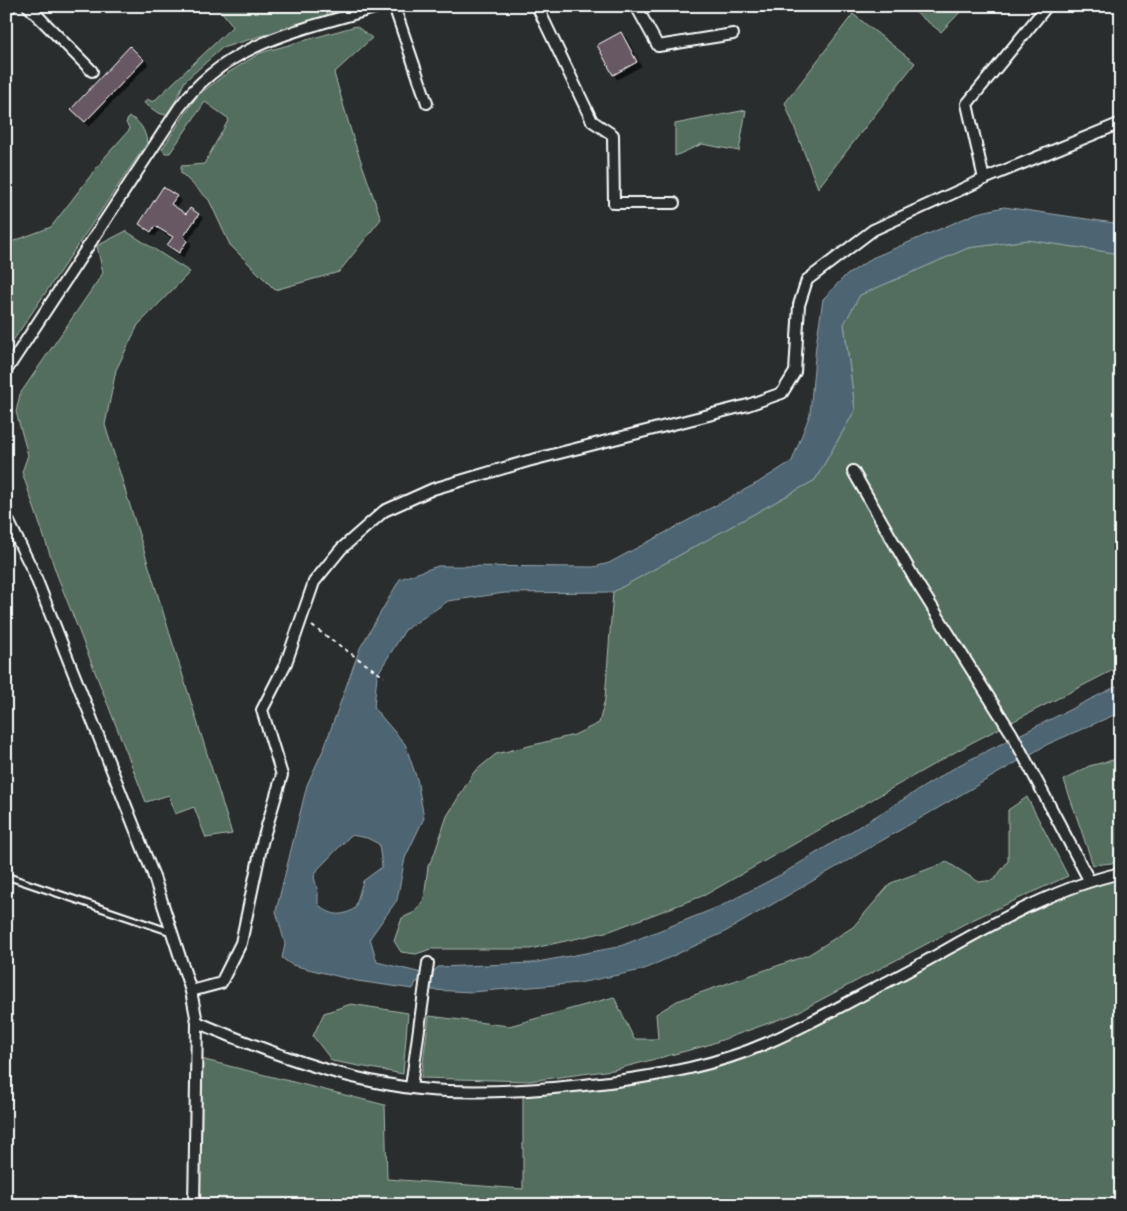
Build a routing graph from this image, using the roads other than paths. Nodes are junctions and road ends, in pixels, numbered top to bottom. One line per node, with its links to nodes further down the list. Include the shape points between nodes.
1 (11, 6): 8 (street)
2 (28, 6): 10 (street)
3 (381, 6): 15 (street, via 252,48 215,69 197,86 179,108)
4 (394, 6): 11 (street)
5 (536, 6): 14 (street, via 592,121 613,135 614,203)
6 (636, 6): 9 (street, via 658,46)
7 (1047, 6): 13 (street, via 967,104)
8 (6, 10)
9 (733, 34)
10 (92, 70)
11 (428, 103)
12 (1121, 123): 13 (street)
13 (984, 180): 23 (street, via 873,230 807,280 799,305 795,372 782,393 748,405 433,489 384,511 341,549 314,582 286,663 262,710 282,774 262,843 240,943 221,983)
14 (674, 203)
15 (6, 371)
16 (853, 471): 20 (street, via 917,583 1012,734)
17 (6, 516): 21 (street, via 34,573)
18 (1121, 873): 20 (street)
19 (6, 876): 21 (lane)
20 (1089, 880): 25 (street, via 1028,907 766,1044 710,1063 655,1076 547,1090 446,1091)
21 (173, 932): 23 (street)
22 (428, 963): 25 (street)
23 (191, 991): 24 (street)
24 (197, 1022): 25 (street, via 291,1060); 26 (street)
25 (411, 1087)
26 (194, 1205)

